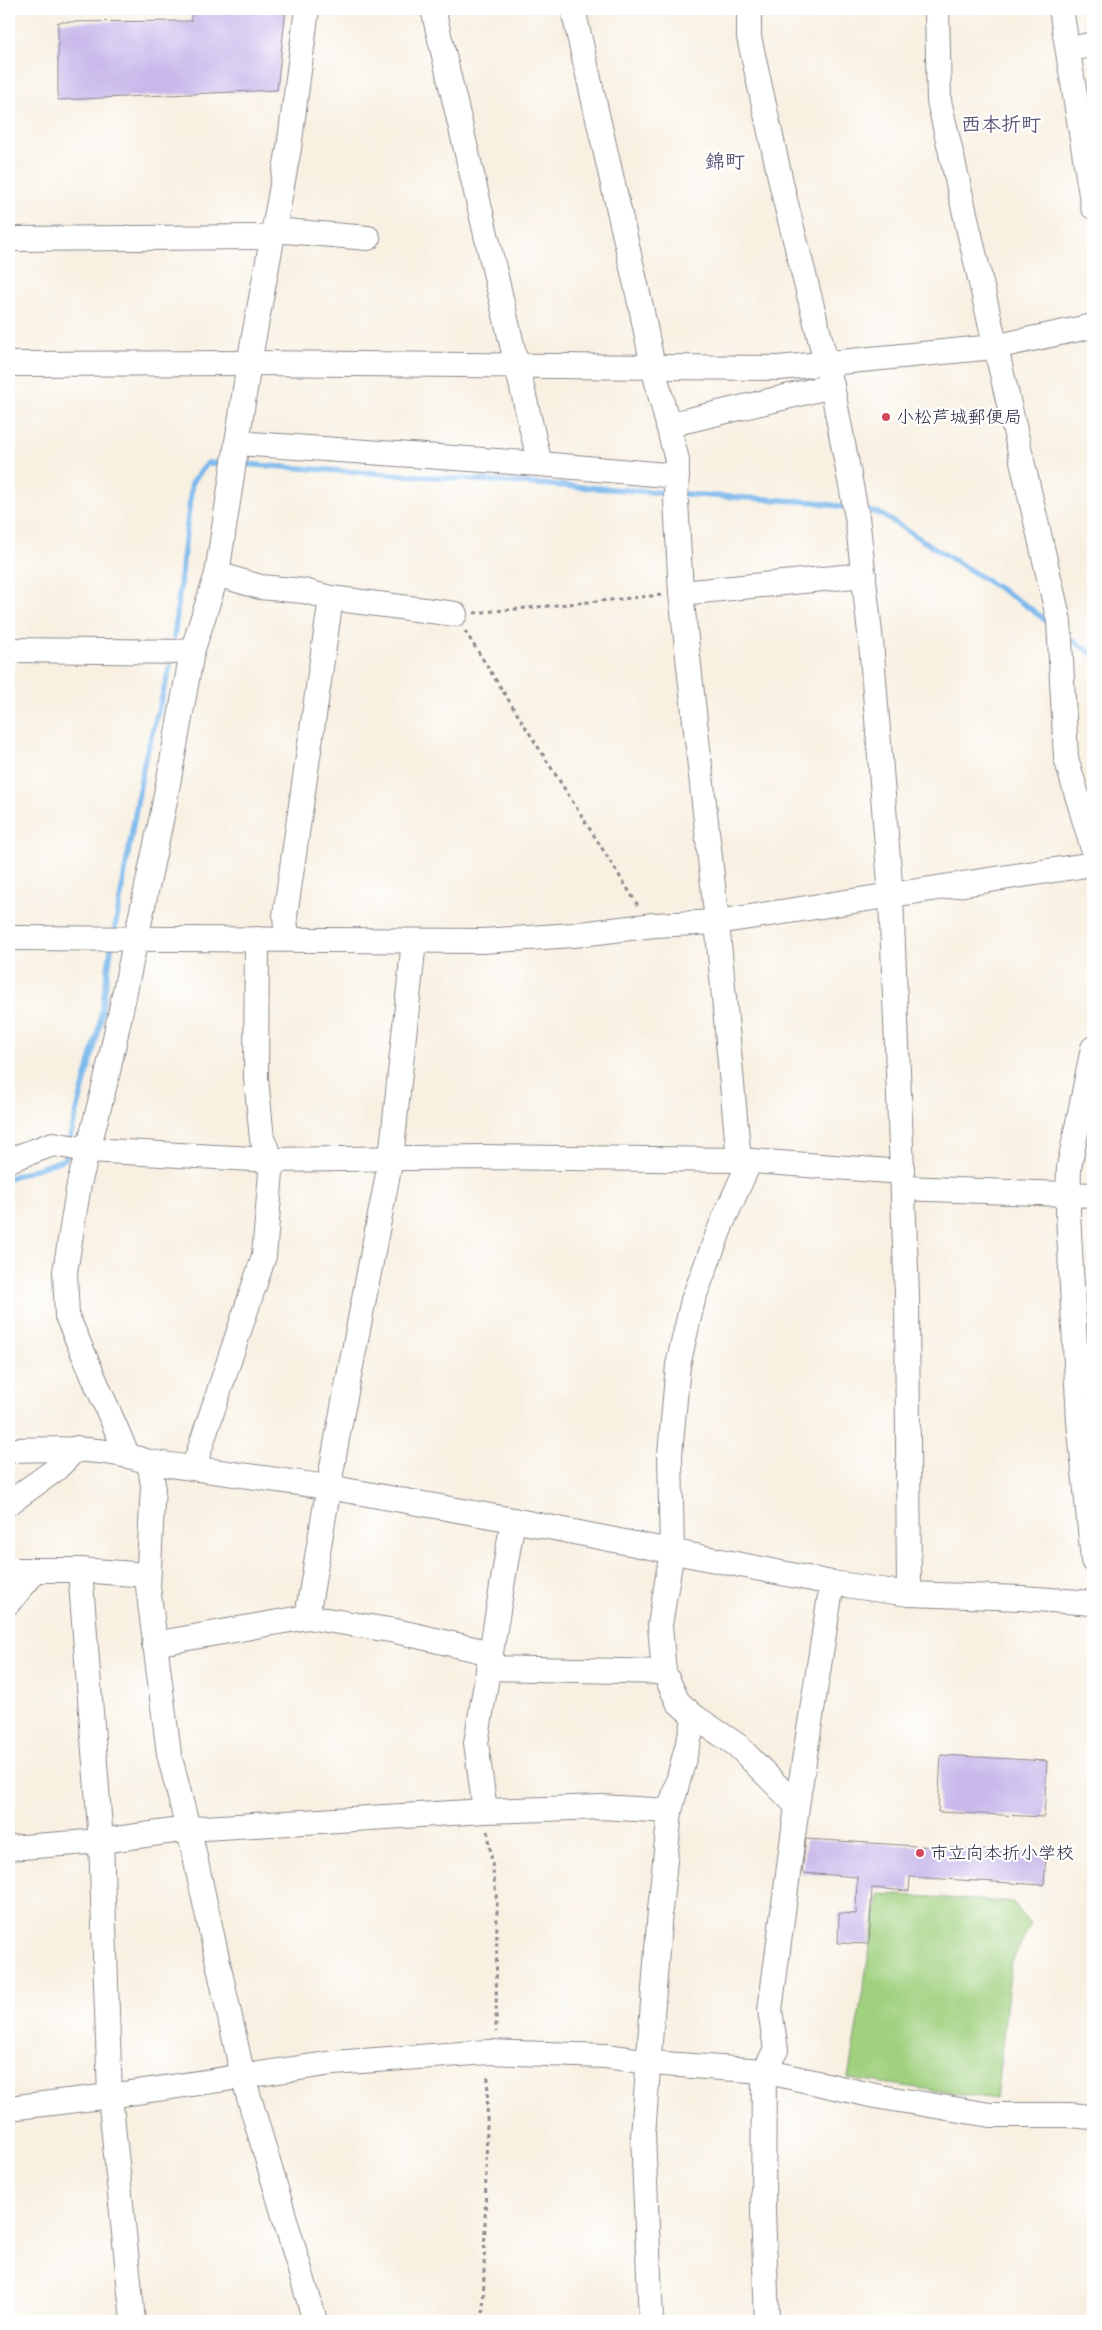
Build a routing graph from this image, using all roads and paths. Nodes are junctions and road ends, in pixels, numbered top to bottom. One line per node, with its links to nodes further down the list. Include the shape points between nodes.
1 (307, 9): 10 (street, via 289,148)
2 (433, 9): 17 (street)
3 (573, 9): 18 (street)
4 (749, 9): 19 (street, via 749,37 785,200)
5 (938, 9): 14 (street, via 939,101)
6 (1060, 9): 8 (street)
7 (1093, 44): 8 (street)
8 (1068, 50): 9 (street)
9 (1093, 207)
10 (272, 234): 11 (street); 12 (street); 15 (street)
11 (368, 238)
12 (9, 239)
13 (1093, 326): 14 (street)
14 (994, 347): 19 (street); 31 (street, via 1059,621 1066,758)
15 (249, 363): 16 (street); 17 (street); 21 (street)
16 (9, 364)
17 (516, 366): 18 (street); 22 (street)
18 (653, 367): 19 (street, via 779,368); 20 (street)
19 (830, 375): 20 (street); 25 (street, via 857,517)
20 (668, 425): 23 (street, via 677,460)
21 (236, 447): 22 (street); 24 (street)
22 (540, 464): 23 (street)
23 (676, 487): 26 (street)
24 (217, 574): 27 (street, via 260,587 304,591); 30 (street)
25 (864, 575): 26 (street); 33 (street)
26 (681, 593): 28 (path); 34 (street)
27 (331, 598): 28 (street); 39 (street, via 285,916)
28 (455, 614): 35 (path)
29 (9, 650): 30 (street)
30 (192, 652): 37 (street)
31 (1093, 849)
32 (1093, 864): 33 (street)
33 (891, 897): 34 (street); 47 (street)
34 (717, 922): 35 (street); 46 (street)
35 (651, 927): 40 (street, via 482,941)
36 (9, 938): 37 (street)
37 (130, 939): 38 (street); 42 (street, via 107,1076)
38 (257, 939): 39 (street); 45 (street, via 256,1078 262,1139)
39 (287, 939): 40 (street)
40 (414, 941): 43 (street)
41 (1093, 1048): 49 (street, via 1069,1167)
42 (84, 1148): 44 (street, via 53,1144); 45 (street); 52 (street, via 65,1272 67,1316)
43 (391, 1158): 45 (street); 46 (street); 55 (street)
44 (9, 1160)
45 (272, 1160): 54 (street, via 264,1256)
46 (744, 1161): 47 (street); 58 (street, via 693,1300 678,1365 670,1454)
47 (902, 1180): 49 (street); 65 (street, via 907,1296)
48 (1093, 1195): 49 (street)
49 (1068, 1196): 59 (street, via 1079,1421)
50 (78, 1448): 51 (street); 52 (street); 56 (street, via 55,1470)
51 (9, 1450)
52 (127, 1454): 53 (street)
53 (149, 1462): 54 (street); 63 (street, via 153,1485)
54 (194, 1466): 55 (street)
55 (328, 1487): 57 (street); 68 (street)
56 (9, 1503)
57 (514, 1520): 58 (street); 70 (street)
58 (672, 1551): 64 (street); 71 (street, via 660,1625)
59 (1093, 1560)
60 (9, 1570): 61 (street)
61 (36, 1570): 62 (street); 66 (street)
62 (80, 1570): 63 (street); 77 (street)
63 (148, 1575): 69 (street)
64 (832, 1582): 65 (street); 73 (street)
65 (908, 1594): 67 (street)
66 (9, 1602)
67 (1093, 1604)
68 (307, 1617): 69 (street); 70 (street, via 396,1632)
69 (154, 1644): 76 (street, via 169,1754)
70 (490, 1661): 71 (street); 74 (street, via 476,1743)
71 (664, 1672): 72 (street, via 678,1702)
72 (695, 1717): 73 (street, via 737,1745); 75 (street)
73 (797, 1806): 81 (street, via 770,2010 776,2050)
74 (485, 1811): 75 (street, via 601,1808); 76 (street); 79 (path, via 498,1903)
75 (670, 1811): 80 (street)
76 (188, 1829): 77 (street); 82 (street)
77 (101, 1841): 78 (street); 83 (street)
78 (9, 1848)
79 (492, 2052): 80 (street, via 606,2056); 82 (street, via 333,2063); 89 (path)
80 (648, 2062): 81 (street); 90 (street, via 642,2135)
81 (764, 2071): 86 (street, via 875,2096 990,2115); 91 (street, via 763,2210)
82 (243, 2077): 83 (street); 88 (street)
83 (110, 2096): 85 (street); 87 (street)
84 (9, 2099): 85 (street)
85 (9, 2108)
86 (1093, 2117)
87 (133, 2321)
88 (315, 2321)
89 (483, 2321)
90 (651, 2321)
91 (767, 2321)

